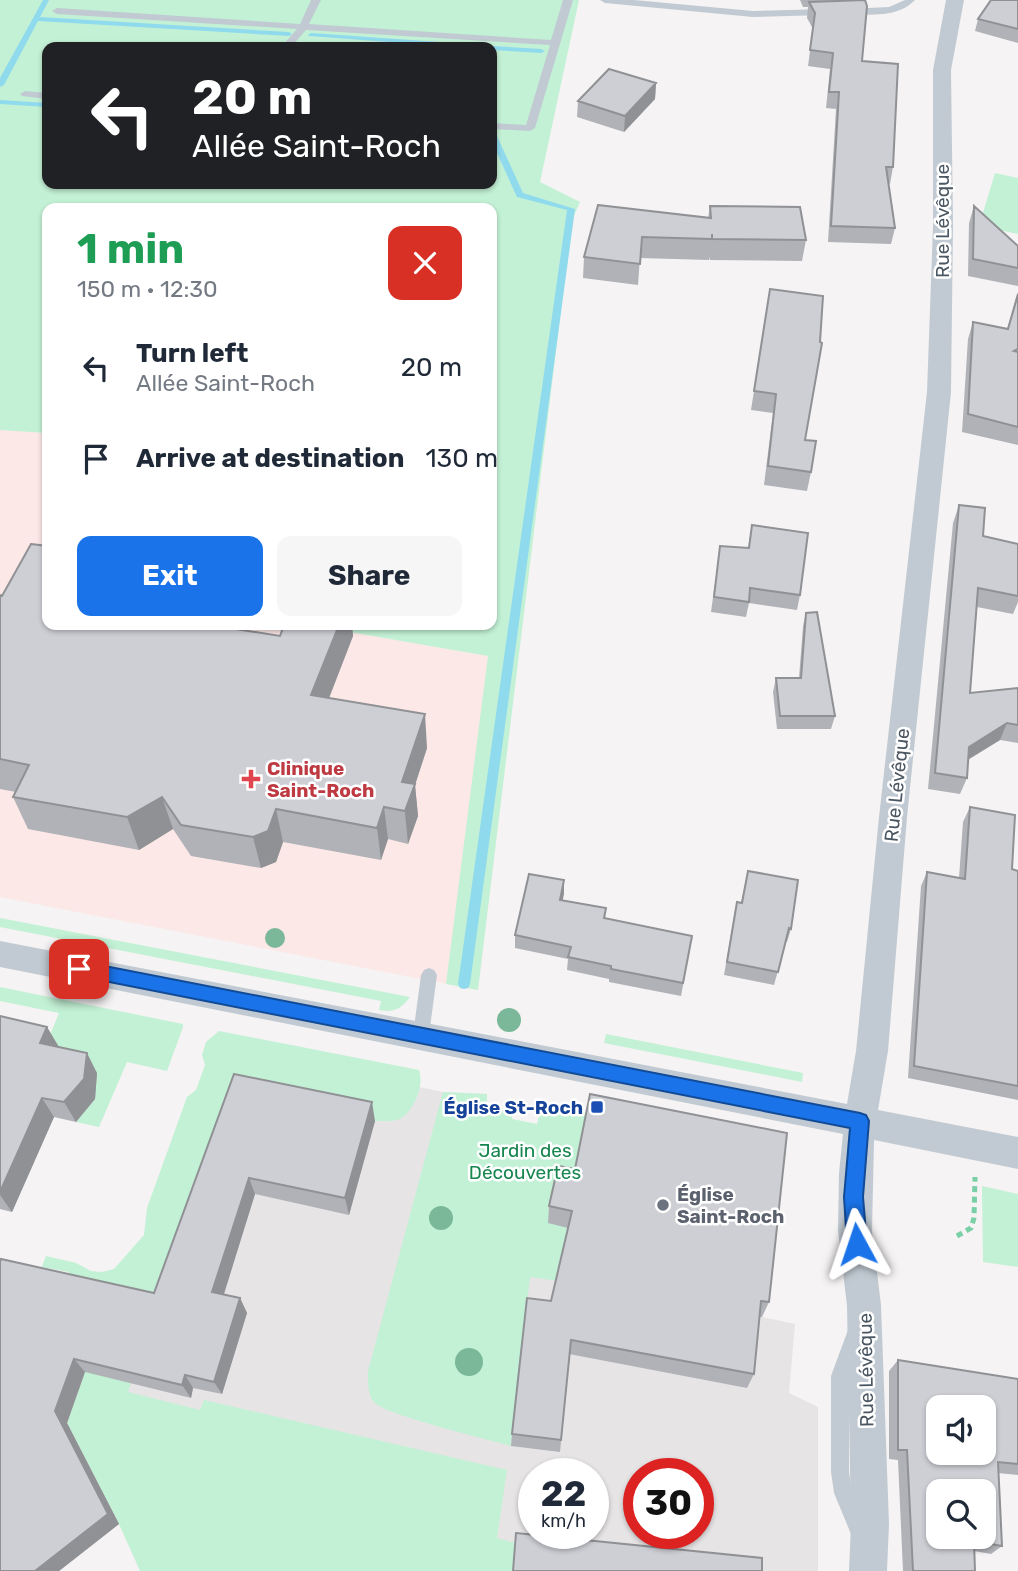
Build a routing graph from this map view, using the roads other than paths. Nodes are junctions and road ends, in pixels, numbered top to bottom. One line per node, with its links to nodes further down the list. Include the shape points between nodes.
1 (316, 0): 7 (lane)
2 (568, 0): 9 (lane)
3 (605, 0): 4 (lane, via 767,14 885,10)
4 (910, 0)
5 (955, 0): 16 (street, Rue Lévêque, via 942,70 938,405 872,1051)
6 (57, 11): 7 (lane)
7 (303, 28): 8 (lane); 9 (lane)
8 (290, 42)
9 (555, 43): 12 (lane, via 530,128)
10 (24, 94): 11 (lane)
11 (42, 96)
12 (497, 126)
13 (0, 954): 15 (street)
14 (429, 975): 15 (lane)
15 (421, 1035): 16 (street)
16 (860, 1121): 17 (street); 18 (street, Rue Lévêque, via 854,1218 864,1311)
17 (1018, 1153)
18 (869, 1560)

